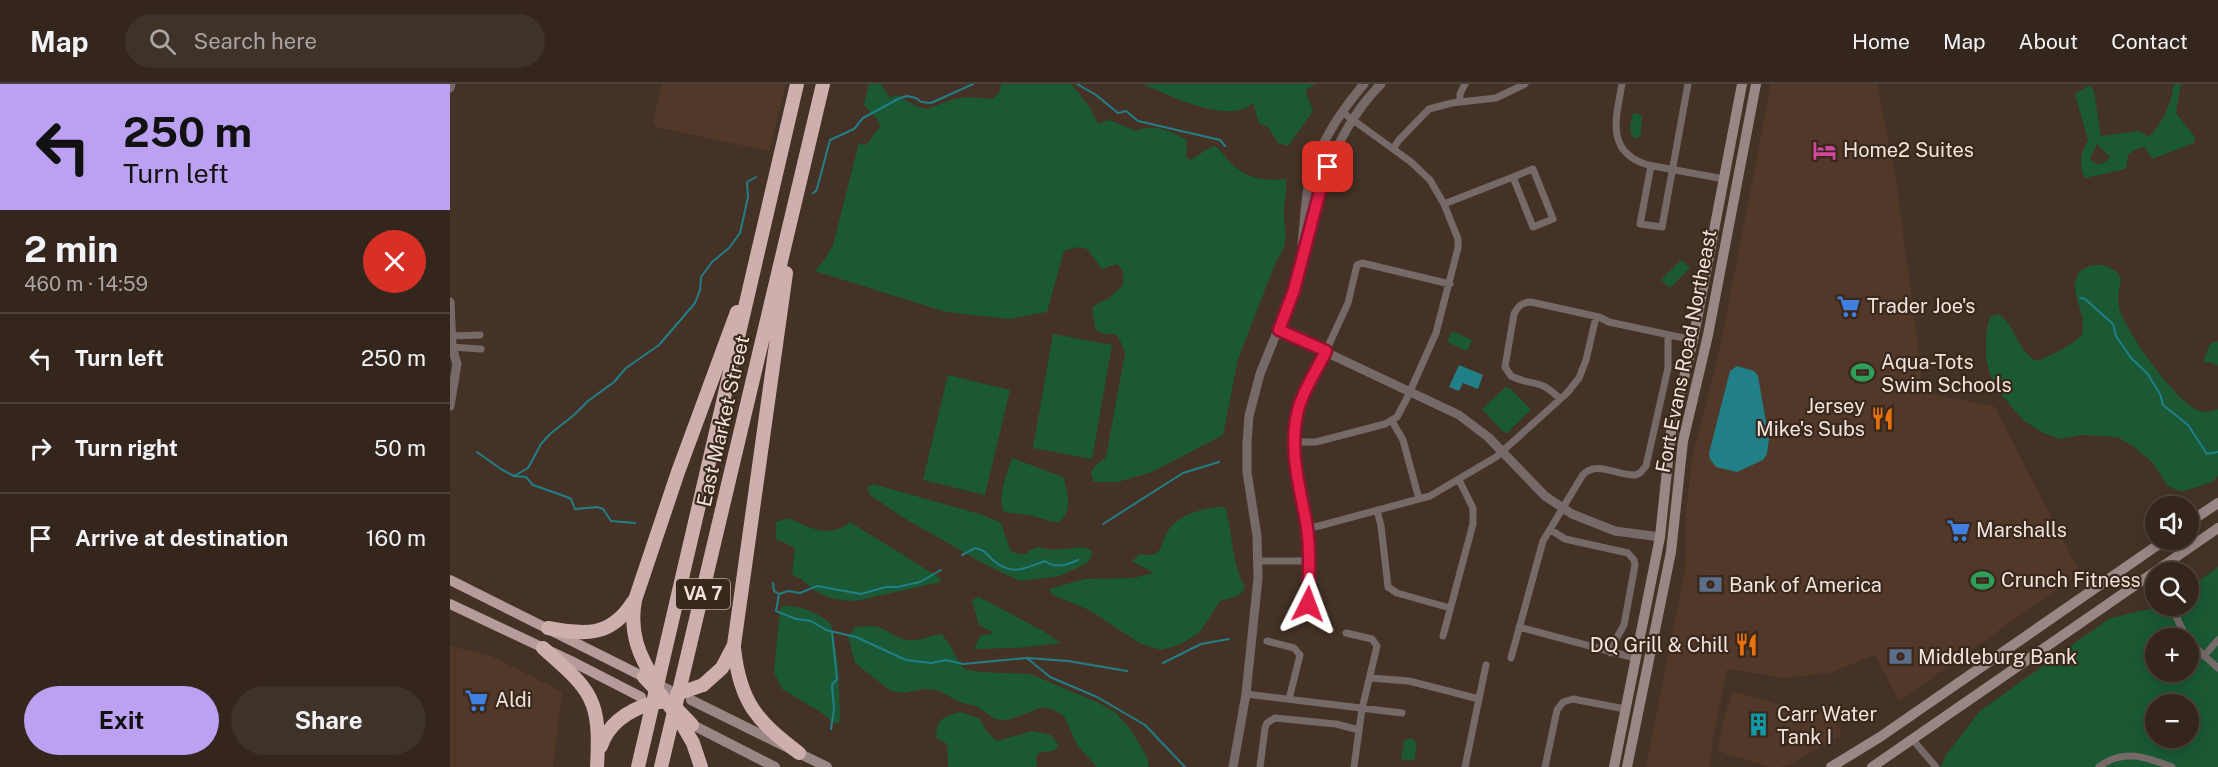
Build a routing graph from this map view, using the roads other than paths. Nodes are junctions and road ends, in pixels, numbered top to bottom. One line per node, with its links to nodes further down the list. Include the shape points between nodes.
1 (797, 84): 22 (highway, East Market Street / VA 7)
2 (823, 84): 21 (highway, East Market Street / VA 7)
3 (1364, 84): 13 (street)
4 (1381, 84): 14 (street)
5 (1465, 84): 12 (street)
6 (1525, 84): 11 (street)
7 (1623, 84): 16 (street, via 1615,122 1618,140 1633,159)
8 (1688, 84): 17 (street)
9 (1742, 84): 19 (main road, Fort Evans Road Northeast)
10 (1755, 84): 101 (main road, Fort Evans Road Northeast, via 1708,335 1685,432 1671,552)
11 (1511, 87): 12 (street, via 1496,98)
12 (1460, 102): 15 (street, via 1429,109)
13 (1341, 112): 14 (street); 23 (street, via 1309,185)
14 (1352, 120): 15 (street); 23 (street, via 1322,183)
15 (1393, 149): 20 (street, via 1421,170)
16 (1651, 166): 17 (street); 17 (street, via 1640,224 1662,227)
17 (1672, 170): 19 (street)
18 (1513, 177): 18 (street, via 1533,169 1553,219 1533,227); 20 (street)
19 (1724, 179): 31 (main road, Fort Evans Road Northeast)
20 (1444, 204): 24 (street, via 1458,239)
21 (791, 217): 67 (highway, via 782,309); 91 (highway, East Market Street / VA 7)
22 (759, 253): 57 (highway); 90 (highway, East Market Street / VA 7)
23 (1301, 264): 27 (street)
24 (1450, 284): 34 (street, via 1359,263 1348,303); 35 (street, via 1436,333)
25 (450, 302): 29 (street)
26 (1596, 317): 30 (street); 36 (street, via 1583,369 1573,387); 36 (street, via 1531,302 1516,309 1504,362 1507,372 1546,386)
27 (1279, 330): 34 (street); 52 (street, via 1260,374 1246,443)
28 (480, 335): 29 (street)
29 (451, 336): 32 (street)
30 (1668, 336): 31 (street); 44 (street, via 1668,368 1646,466 1640,473 1630,475 1591,469 1582,476)
31 (1693, 340): 50 (main road, Fort Evans Road Northeast, via 1671,432)
32 (451, 348): 33 (street); 37 (street, via 457,364)
33 (481, 349)
34 (1326, 351): 35 (street); 39 (street, via 1299,407)
35 (1411, 391): 38 (street); 40 (street, via 1466,419)
36 (1560, 399): 40 (street)
37 (450, 406)
38 (1392, 421): 39 (street, via 1316,442); 42 (street, via 1403,440)
39 (1296, 442): 47 (street, via 1296,476)
40 (1502, 452): 41 (street); 44 (street, via 1535,487)
41 (1459, 480): 42 (street); 60 (street, via 1473,508 1473,525)
42 (1419, 499): 45 (street)
43 (2218, 503): 46 (main road)
44 (1563, 509): 49 (street); 50 (street, via 1605,528)
45 (1377, 510): 47 (street); 60 (street, via 1388,587 1397,594)
46 (2199, 516)
47 (1307, 528): 53 (street)
48 (2218, 528): 54 (main road)
49 (1551, 530): 61 (street, via 1540,551); 70 (street, via 1565,539 1628,553 1634,560 1624,625)
50 (1660, 537): 73 (main road, Fort Evans Road Northeast)
51 (2151, 550): 102 (main road)
52 (1258, 561): 53 (street); 78 (street)
53 (1310, 561): 59 (street)
54 (2174, 562)
55 (450, 580): 62 (main road)
56 (2145, 583): 87 (main road)
57 (634, 600): 62 (highway, via 614,624 597,632 578,634); 77 (highway, via 633,633)
58 (450, 604): 68 (main road)
59 (1308, 604)
60 (1450, 608): 64 (street)
61 (1519, 627): 70 (street); 72 (street)
62 (548, 628): 77 (main road)
63 (1346, 633): 76 (street, via 1376,642)
64 (1443, 636)
65 (2218, 640): 71 (street)
66 (1267, 641): 79 (street, via 1294,648 1300,655)
67 (734, 645): 77 (highway, bridge, via 723,668 703,685); 88 (highway, via 738,678 752,709 770,732)
68 (543, 648): 77 (main road); 89 (highway, via 590,696 597,718)
69 (2199, 651): 71 (street)
70 (1611, 653): 73 (street)
71 (2204, 656): 75 (street)
72 (1510, 658)
73 (1635, 658): 83 (main road, Fort Evans Road Northeast)
74 (1486, 665): 80 (street)
75 (2218, 668)
76 (1370, 678): 80 (street, via 1409,681); 82 (street)
77 (654, 689): 81 (highway); 85 (highway, bridge); 85 (highway, bridge); 89 (highway, via 607,732)
78 (1246, 694): 79 (street); 95 (street)
79 (1289, 699): 82 (street)
80 (1479, 699): 98 (street)
81 (695, 702): 88 (main road)
82 (1362, 708): 84 (street); 86 (street)
83 (1625, 709): 99 (street, via 1573,699 1563,702 1557,710); 100 (main road, Fort Evans Road Northeast)
84 (1402, 713)
85 (692, 730): 92 (highway); 93 (main road)
86 (1359, 730): 96 (street, via 1275,718 1265,728); 97 (street)
87 (1912, 739): 103 (main road); 104 (street)
88 (799, 753): 94 (main road)
89 (597, 762)
90 (638, 767)
91 (661, 767)
92 (701, 767)
93 (775, 767)
94 (827, 767)
95 (1233, 767)
96 (1260, 767)
97 (1354, 767)
98 (1466, 767)
99 (1545, 767)
100 (1614, 767)
101 (1627, 767)
102 (1832, 767)
103 (1872, 767)
104 (1936, 767)
105 (2099, 767): 106 (street, via 2116,757 2132,755)
106 (2172, 767)

